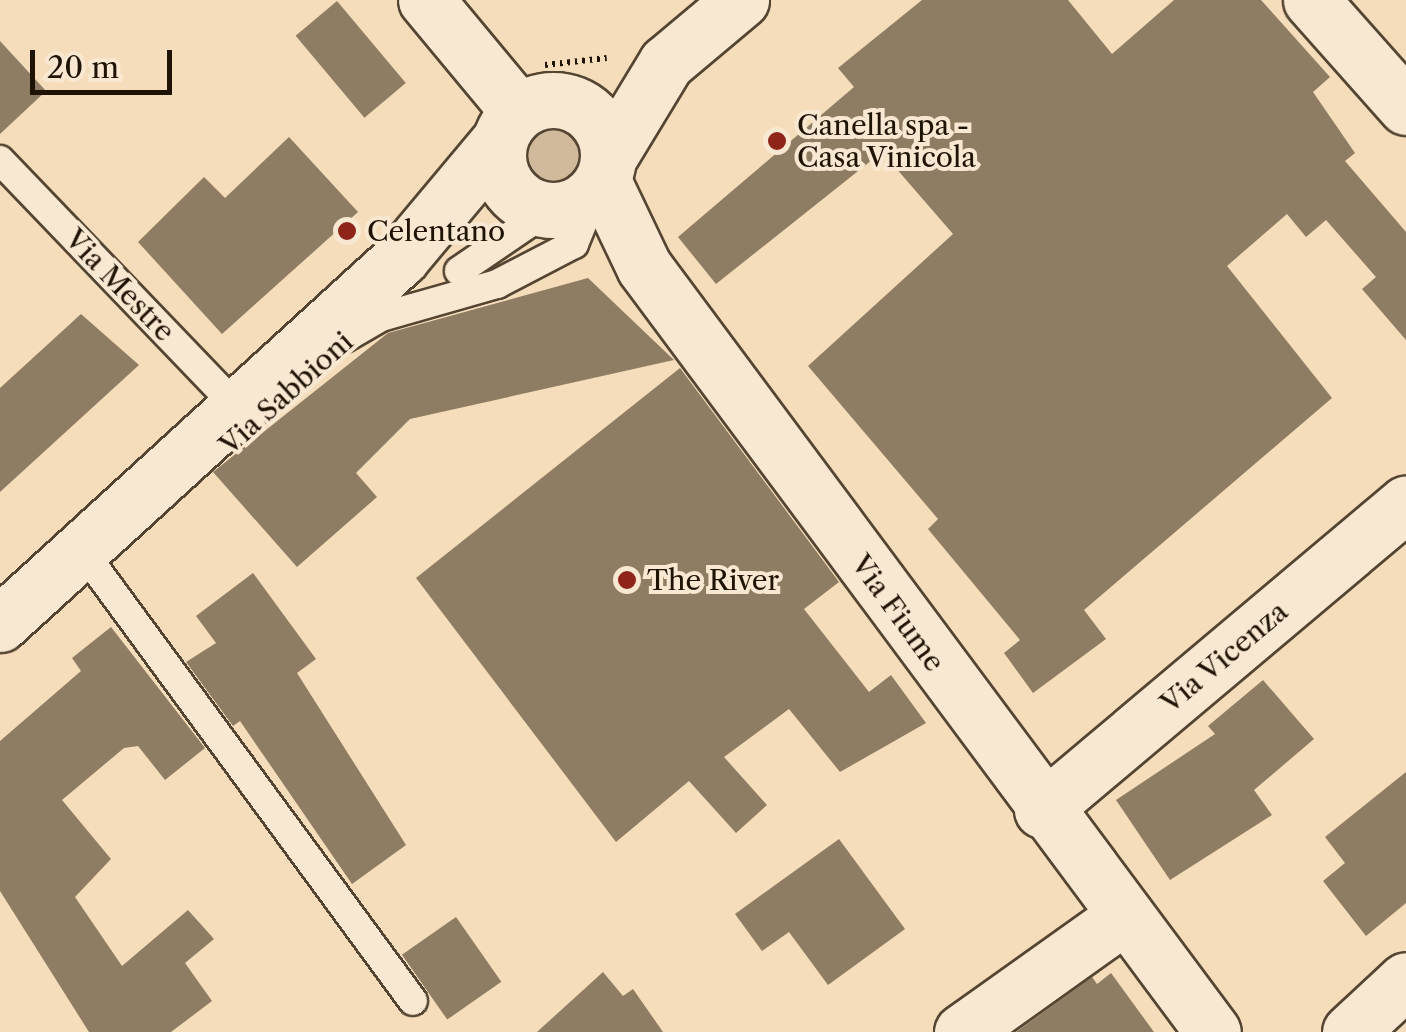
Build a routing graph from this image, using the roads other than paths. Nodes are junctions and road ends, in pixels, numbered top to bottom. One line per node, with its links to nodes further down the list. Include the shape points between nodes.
1 (426, 0): 6 (street)
2 (741, 0): 4 (street)
3 (1311, 0): 5 (street)
4 (666, 63): 6 (street); 8 (street)
5 (1406, 108)
6 (525, 117): 8 (street, Via Fiume, via 600,125); 8 (street, via 502,178); 10 (street, Via Sabbioni, via 400,258)
7 (0, 160): 10 (lane, Via Mestre)
8 (588, 185): 9 (lane); 12 (lane, Via Sabbioni, via 580,236 558,254 349,334); 15 (street, Via Fiume)
9 (459, 271)
10 (240, 410): 13 (street, Via Sabbioni)
11 (1406, 504): 15 (street, Via Vicenza)
12 (95, 568): 14 (lane, Via Sabbioni); 18 (lane)
13 (0, 624)
14 (0, 652)
15 (1042, 810): 16 (street, Via Fiume)
16 (1122, 917): 19 (street); 20 (street, Via Fiume)
17 (1406, 980): 21 (street)
18 (413, 1001)
19 (962, 1032)
20 (1213, 1032)
21 (1350, 1032)

